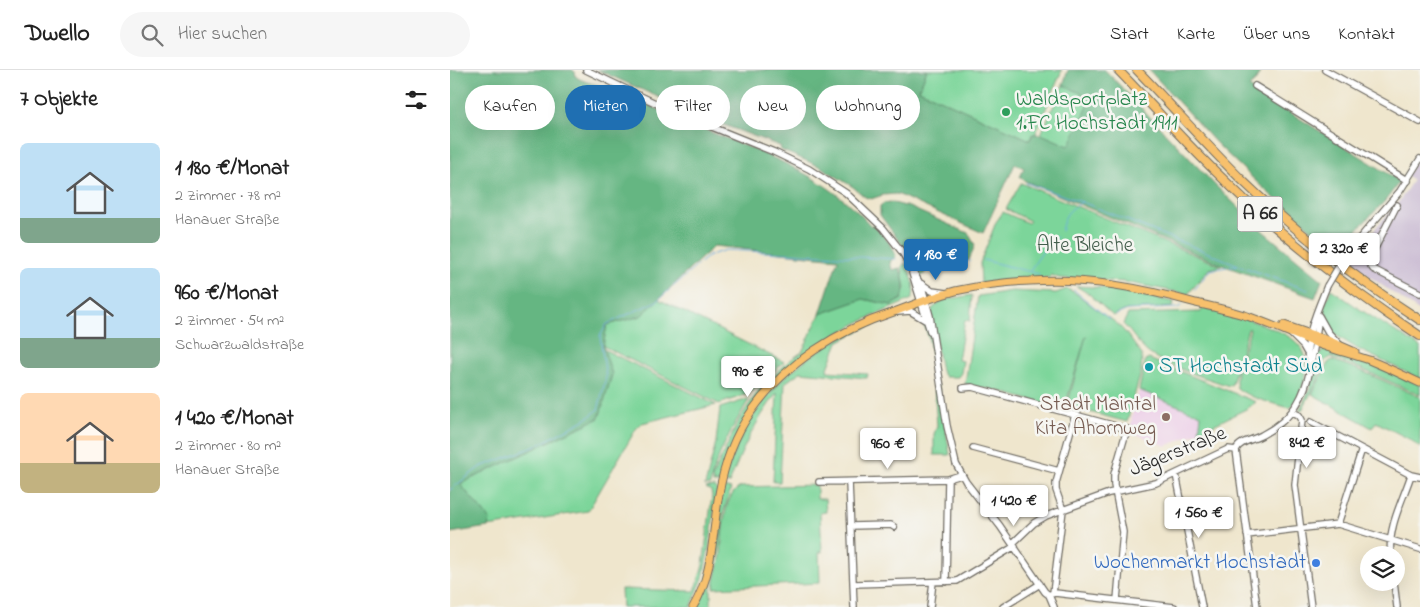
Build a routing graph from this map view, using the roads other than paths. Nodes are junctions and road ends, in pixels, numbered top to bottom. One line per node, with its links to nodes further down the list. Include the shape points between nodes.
1 (586, 70): 10 (street, via 670,110 774,152 829,180 875,219)
2 (1118, 70): 21 (highway, A 66, via 1260,214 1324,268)
3 (1137, 70): 19 (highway, A 66, via 1268,204 1348,270)
4 (1325, 70): 6 (street)
5 (1255, 86): 8 (street)
6 (1420, 122)
7 (1420, 159): 8 (street)
8 (1408, 181): 16 (street, bridge, via 1346,254 1327,286)
9 (1397, 205): 13 (street, via 1368,262 1373,269)
10 (910, 267): 11 (street); 14 (street)
11 (918, 279): 12 (street, via 929,290); 14 (street)
12 (950, 293): 14 (main road); 17 (main road, via 981,286 1057,280 1122,286)
13 (1420, 293)
14 (923, 301): 15 (main road); 18 (street); 23 (street, via 930,316)
15 (894, 312): 18 (street, via 910,311); 62 (main road, via 858,325 805,357 774,384 750,414 725,468 709,564)
16 (1319, 315): 22 (street, via 1312,324); 24 (street)
17 (1249, 317): 20 (main road); 22 (main road, via 1272,322)
18 (925, 320): 23 (street)
19 (1420, 320)
20 (1287, 331): 22 (main road); 25 (street)
21 (1420, 336)
22 (1312, 338): 24 (main road); 25 (street); 26 (main road); 27 (street)
23 (934, 342): 38 (street, via 953,456)
24 (1340, 345): 26 (main road)
25 (1307, 353): 27 (street)
26 (1368, 360): 28 (main road)
27 (1309, 369): 30 (street, via 1304,390)
28 (1420, 382)
29 (963, 388): 31 (street, via 972,387)
30 (1292, 412): 35 (street, Jägerstraße); 49 (street, via 1302,420 1295,485)
31 (1075, 415): 36 (street); 44 (street, via 1126,429 1114,472)
32 (1311, 422): 34 (street)
33 (973, 448): 36 (street)
34 (1362, 449): 39 (street); 46 (street)
35 (1236, 450): 37 (street, Jägerstraße, via 1228,449); 50 (street)
36 (1059, 470): 45 (street, via 1056,488)
37 (1176, 474): 44 (street, Jägerstraße); 68 (street)
38 (961, 475): 41 (street); 52 (street)
39 (1411, 475): 40 (street); 51 (street)
40 (1420, 477)
41 (948, 479): 43 (street); 56 (street)
42 (819, 482): 43 (street)
43 (849, 482): 47 (street)
44 (1116, 492): 45 (street, Jägerstraße); 61 (street, via 1124,537)
45 (1063, 510): 52 (street, Jägerstraße, via 1038,520); 60 (street)
46 (1338, 524): 49 (street); 51 (street)
47 (850, 526): 48 (street); 57 (street)
48 (894, 527)
49 (1301, 528): 50 (street); 70 (street)
50 (1247, 535): 69 (street)
51 (1390, 540): 53 (street); 54 (street)
52 (1014, 545): 56 (street, Jägerstraße, via 961,580); 58 (street)
53 (1390, 546)
54 (1420, 549)
55 (933, 582): 56 (street, Jägerstraße); 57 (street, Jägerstraße); 64 (street)
56 (946, 582)
57 (854, 584): 63 (street)
58 (1040, 584): 60 (street); 65 (street)
59 (1395, 591): 71 (street)
60 (1051, 594): 61 (street); 66 (street)
61 (1117, 600): 67 (street)
62 (693, 607)
63 (854, 607)
64 (930, 607)
65 (1003, 607)
66 (1054, 607)
67 (1174, 607)
68 (1202, 607)
69 (1257, 607)
70 (1311, 607)
71 (1397, 607)

